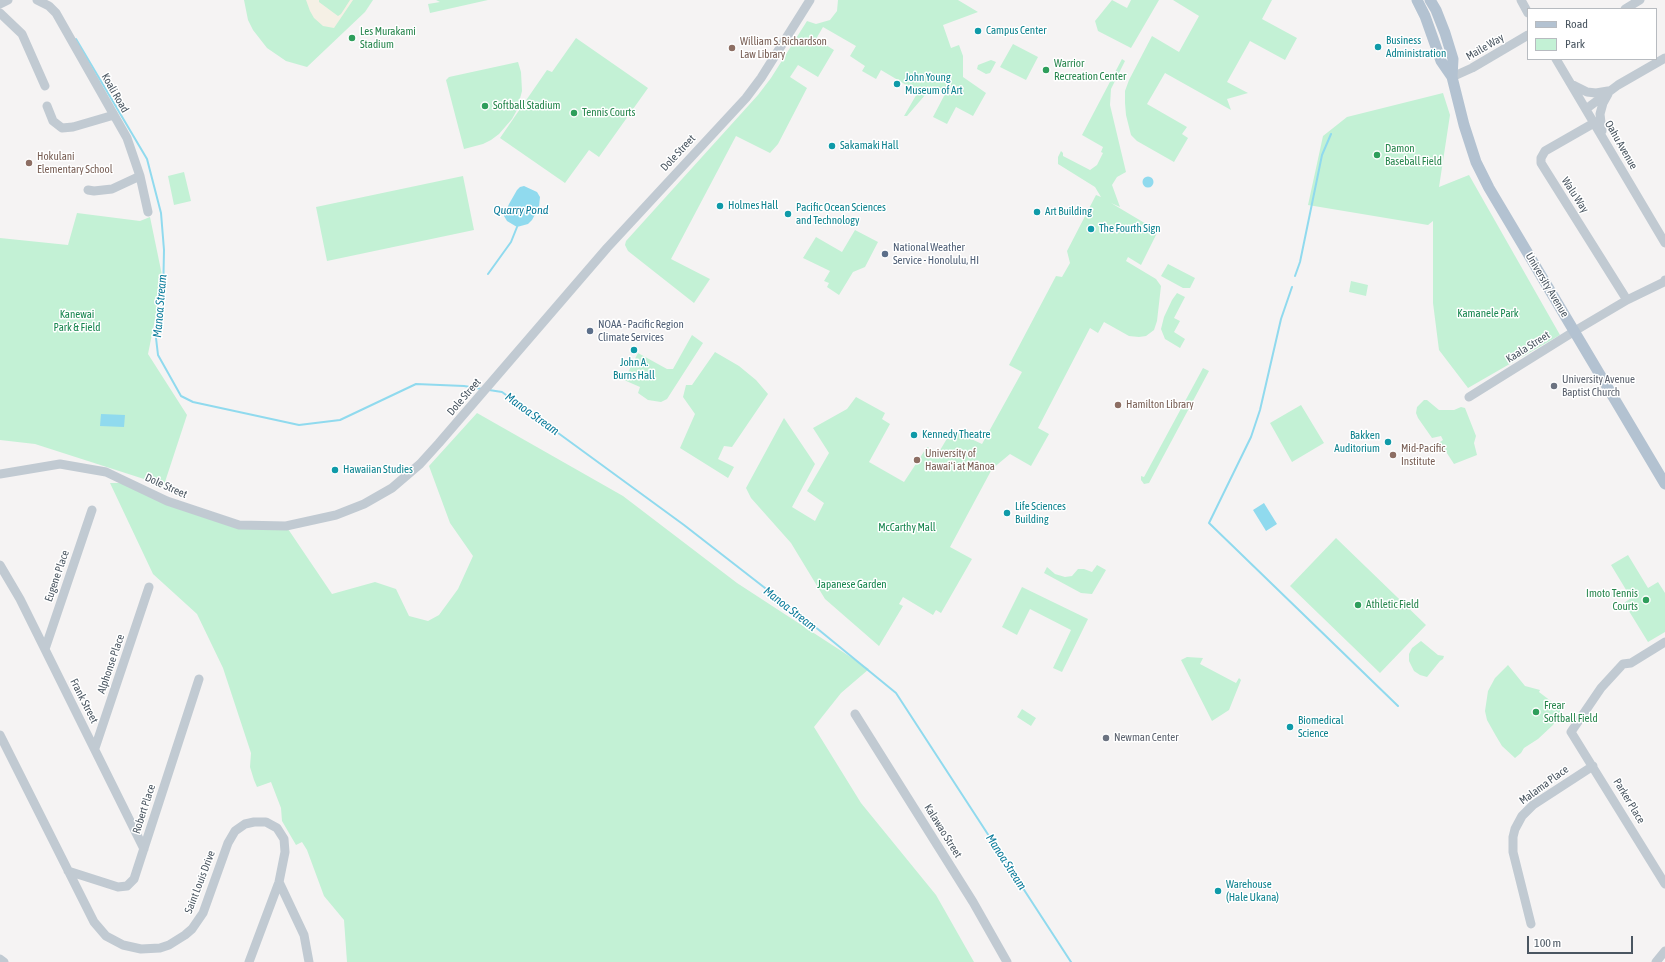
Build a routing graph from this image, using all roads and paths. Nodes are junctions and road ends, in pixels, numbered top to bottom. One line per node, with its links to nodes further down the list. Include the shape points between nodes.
1 (8, 0): 8 (street)
2 (37, 0): 21 (street, Koali Road, via 49,6 56,14)
3 (810, 0): 32 (street, Dole Street, via 754,88 607,248 420,464 392,488 364,504 336,515 286,526 239,525 167,501 106,472 88,468 60,464)
4 (1417, 0): 15 (main road, University Avenue, via 1441,61)
5 (1430, 0): 15 (main road, University Avenue, via 1453,59)
6 (1521, 0): 10 (street)
7 (1640, 0): 9 (street)
8 (0, 4)
9 (1627, 8)
10 (1527, 11)
11 (0, 13): 17 (street, via 22,34)
12 (1527, 37): 15 (street, Maile Way)
13 (1665, 58): 18 (street)
14 (1557, 60): 16 (street, Oahu Avenue)
15 (1452, 77): 30 (main road, University Avenue, via 1476,162)
16 (1572, 84): 18 (street, via 1587,92); 20 (street, Oahu Avenue)
17 (45, 86)
18 (1610, 91): 20 (street); 23 (street, via 1600,114)
19 (47, 106): 21 (street, via 53,121 62,128)
20 (1586, 109): 22 (street, Oahu Avenue)
21 (114, 115): 24 (street, Koali Road, via 127,138)
22 (1594, 123): 23 (street, Oahu Avenue); 29 (street, Walu Way, via 1545,151 1541,156 1541,163)
23 (1605, 140): 27 (street, Oahu Avenue)
24 (140, 176): 25 (street, via 112,189); 26 (street, Koali Road)
25 (88, 190)
26 (148, 212)
27 (1665, 243)
28 (1665, 281): 29 (street, Kaala Street)
29 (1627, 300): 30 (street, Kaala Street)
30 (1575, 331): 31 (street, Kaala Street); 33 (main road, University Avenue)
31 (1469, 397)
32 (0, 474)
33 (1665, 484)
34 (92, 510): 38 (street, Eugene Place)
35 (0, 565): 38 (street, Frank Street)
36 (149, 587): 42 (street, Alphonse Place)
37 (1665, 642): 43 (street, Parker Place, via 1632,663 1623,664 1601,688 1572,732)
38 (45, 649): 42 (street, Frank Street)
39 (200, 679): 44 (street, Robert Place)
40 (855, 714): 54 (street, Kalawao Street, via 973,902)
41 (0, 735): 45 (street, Saint Louis Drive)
42 (95, 748): 44 (street, Frank Street)
43 (1593, 766): 47 (street, Parker Place); 48 (street, Malama Place, via 1533,806 1522,816 1515,830 1513,852)
44 (144, 850): 45 (street, Robert Place, via 134,879 125,886 116,886)
45 (68, 871): 46 (street, Saint Louis Drive, via 89,914 106,936 123,945 141,949 169,945 192,929 203,913 230,839 238,828 245,824 272,824 282,834 285,852)
46 (279, 882): 52 (street, Saint Louis Drive); 53 (street, via 304,934)
47 (1665, 884)
48 (1531, 924)
49 (1665, 951): 55 (street)
50 (0, 959): 51 (street)
51 (4, 962)
52 (249, 962)
53 (309, 962)
54 (1007, 962)
55 (1656, 962)

